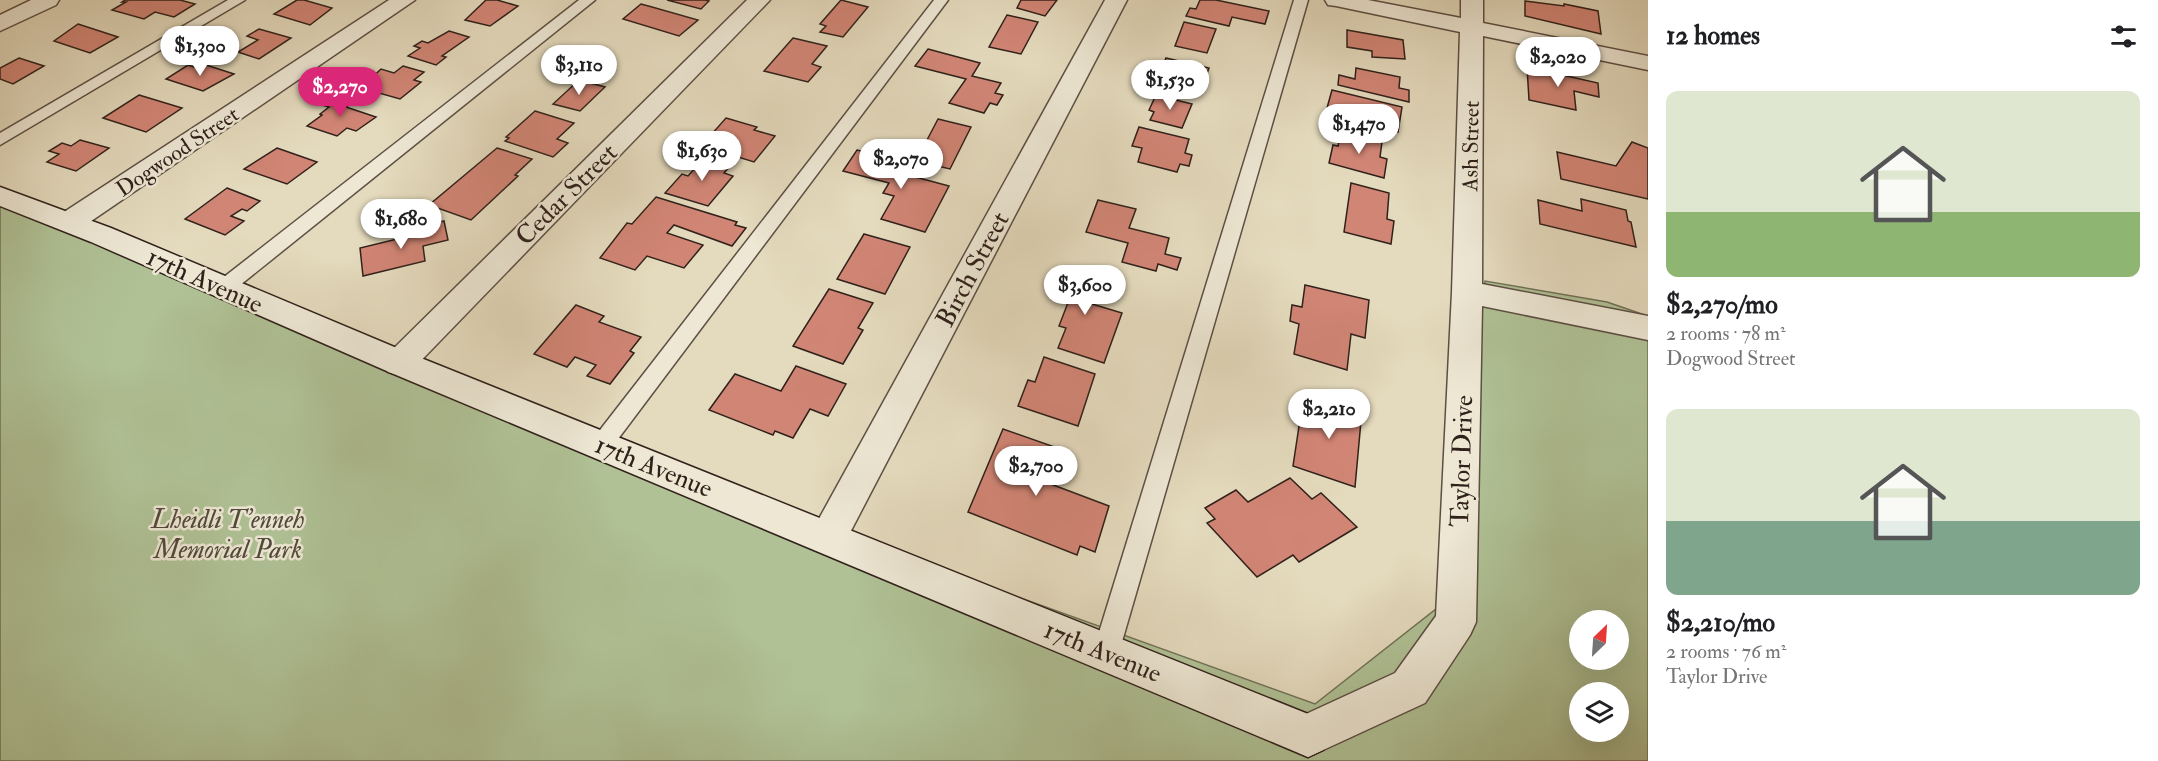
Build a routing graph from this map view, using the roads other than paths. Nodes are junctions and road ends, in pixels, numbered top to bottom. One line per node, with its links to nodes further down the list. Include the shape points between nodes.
1 (48, 0): 11 (street)
2 (238, 0): 14 (lane)
3 (404, 0): 16 (street, Dogwood Street)
4 (588, 0): 17 (lane)
5 (759, 0): 20 (street, Cedar Street)
6 (941, 0): 21 (lane)
7 (1116, 0): 22 (street, Birch Street)
8 (1301, 0): 23 (lane)
9 (1336, 0): 12 (street)
10 (1472, 0): 12 (street, Ash Street)
11 (0, 24)
12 (1471, 28): 13 (street); 18 (street, Ash Street)
13 (1648, 63)
14 (0, 140)
15 (0, 196): 16 (street, 17th Avenue)
16 (71, 222): 17 (street, 17th Avenue)
17 (222, 289): 20 (street, 17th Avenue)
18 (1467, 292): 19 (street); 24 (street, Taylor Drive, via 1456,622 1410,688)
19 (1648, 328)
20 (399, 363): 21 (street, 17th Avenue)
21 (601, 445): 22 (street, 17th Avenue)
22 (828, 538): 23 (street, 17th Avenue)
23 (1106, 652): 24 (street, 17th Avenue)
24 (1308, 735)

